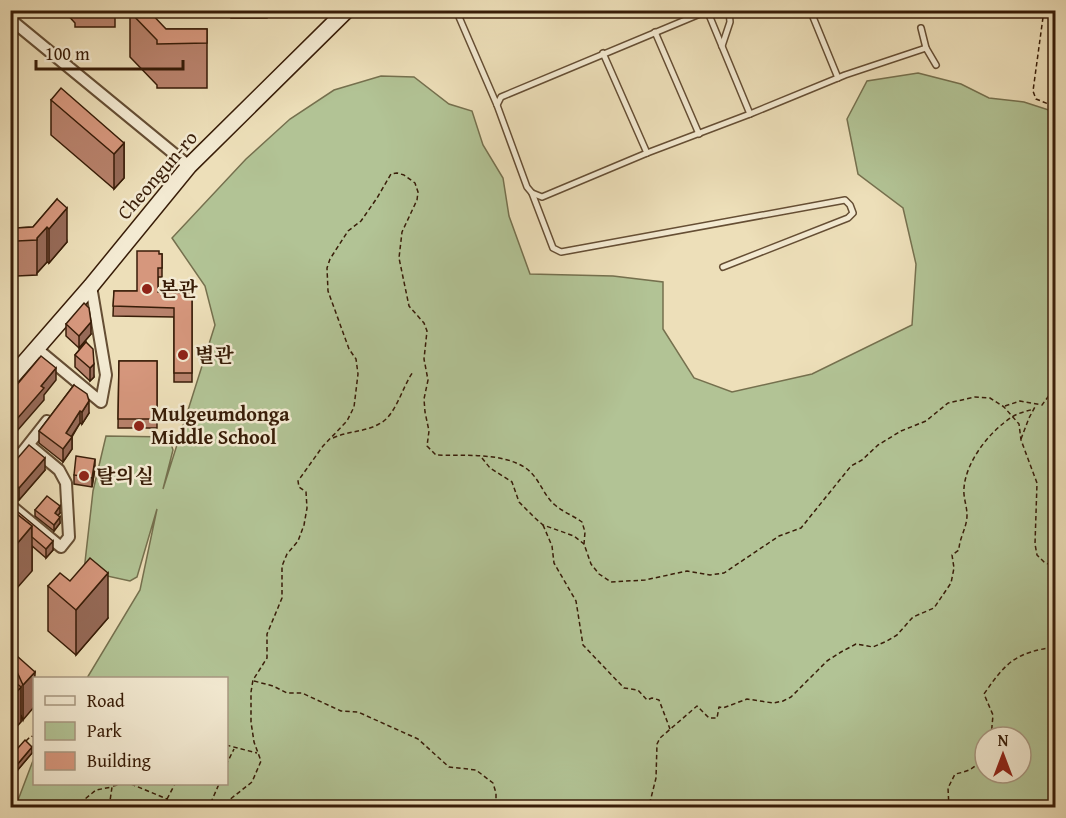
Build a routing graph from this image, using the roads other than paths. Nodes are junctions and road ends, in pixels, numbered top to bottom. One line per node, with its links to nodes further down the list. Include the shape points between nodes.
1 (347, 10): 18 (street, Cheongun-ro)
2 (456, 10): 14 (lane)
3 (729, 10): 9 (lane, via 730,22)
4 (707, 11): 8 (lane); 9 (lane)
5 (813, 17): 13 (lane)
6 (10, 19): 18 (street)
7 (921, 27): 10 (lane)
8 (655, 32): 11 (lane); 16 (lane)
9 (722, 46): 15 (lane)
10 (926, 48): 12 (lane); 13 (lane)
11 (603, 53): 14 (lane, via 501,97); 17 (lane)
12 (936, 65)
13 (838, 78): 15 (lane)
14 (497, 105): 19 (lane)
15 (750, 114): 16 (lane)
16 (699, 134): 17 (lane)
17 (647, 153): 19 (lane, via 542,197)
18 (189, 166): 21 (street, Cheongun-ro)
19 (532, 193): 20 (lane, via 554,248 561,252 845,200 850,205 853,213 848,218)
20 (723, 267)
21 (91, 286): 22 (street, Cheongun-ro); 22 (street, via 106,375 101,402 73,387)
22 (36, 348): 23 (street, Cheongun-ro)
23 (10, 379)
24 (56, 409): 25 (street)
25 (29, 445): 26 (street); 27 (street, via 59,470 66,483 69,537 62,547)
26 (10, 468)
27 (10, 505)

